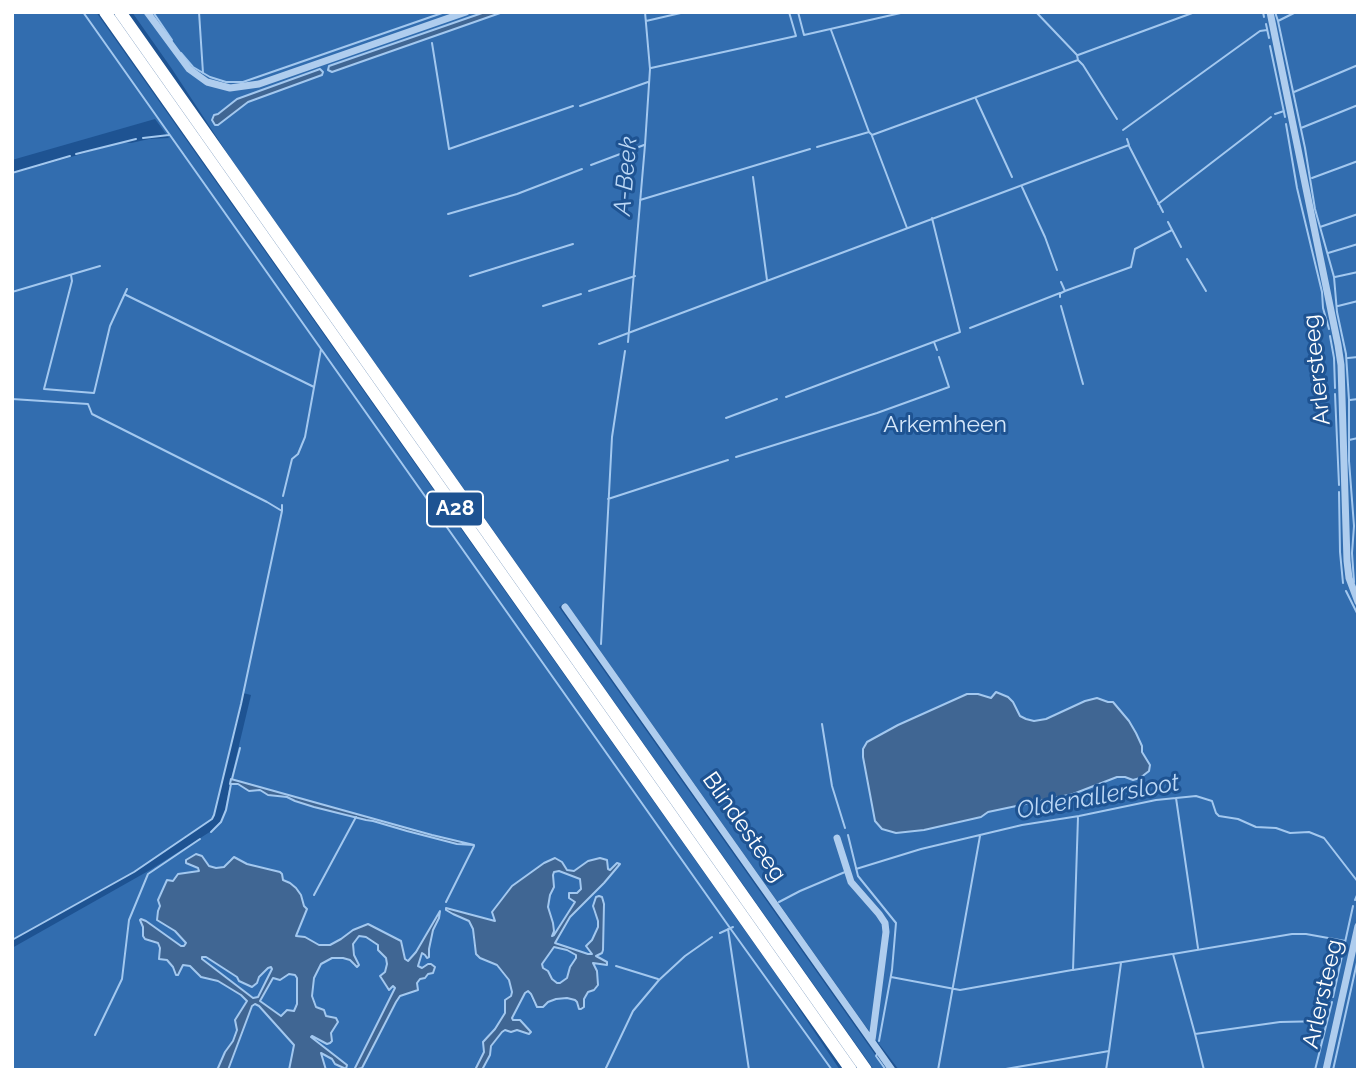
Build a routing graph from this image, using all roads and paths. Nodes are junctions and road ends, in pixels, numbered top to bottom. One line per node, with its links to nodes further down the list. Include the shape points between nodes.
1 (105, 12): 11 (highway, A28)
2 (120, 12): 12 (highway, A28)
3 (147, 12): 4 (street, via 188,69 207,82 230,88 259,84)
4 (466, 12)
5 (1270, 12): 6 (street, Arlersteeg, via 1341,365 1347,561)
6 (1358, 602)
7 (565, 607): 10 (street, Blindesteeg)
8 (837, 838): 10 (street, via 851,882 885,923)
9 (1358, 926): 14 (street, Arlersteeg)
10 (872, 1041): 13 (street, Blindesteeg)
11 (851, 1070)
12 (866, 1070)
13 (892, 1070)
14 (1326, 1070)

